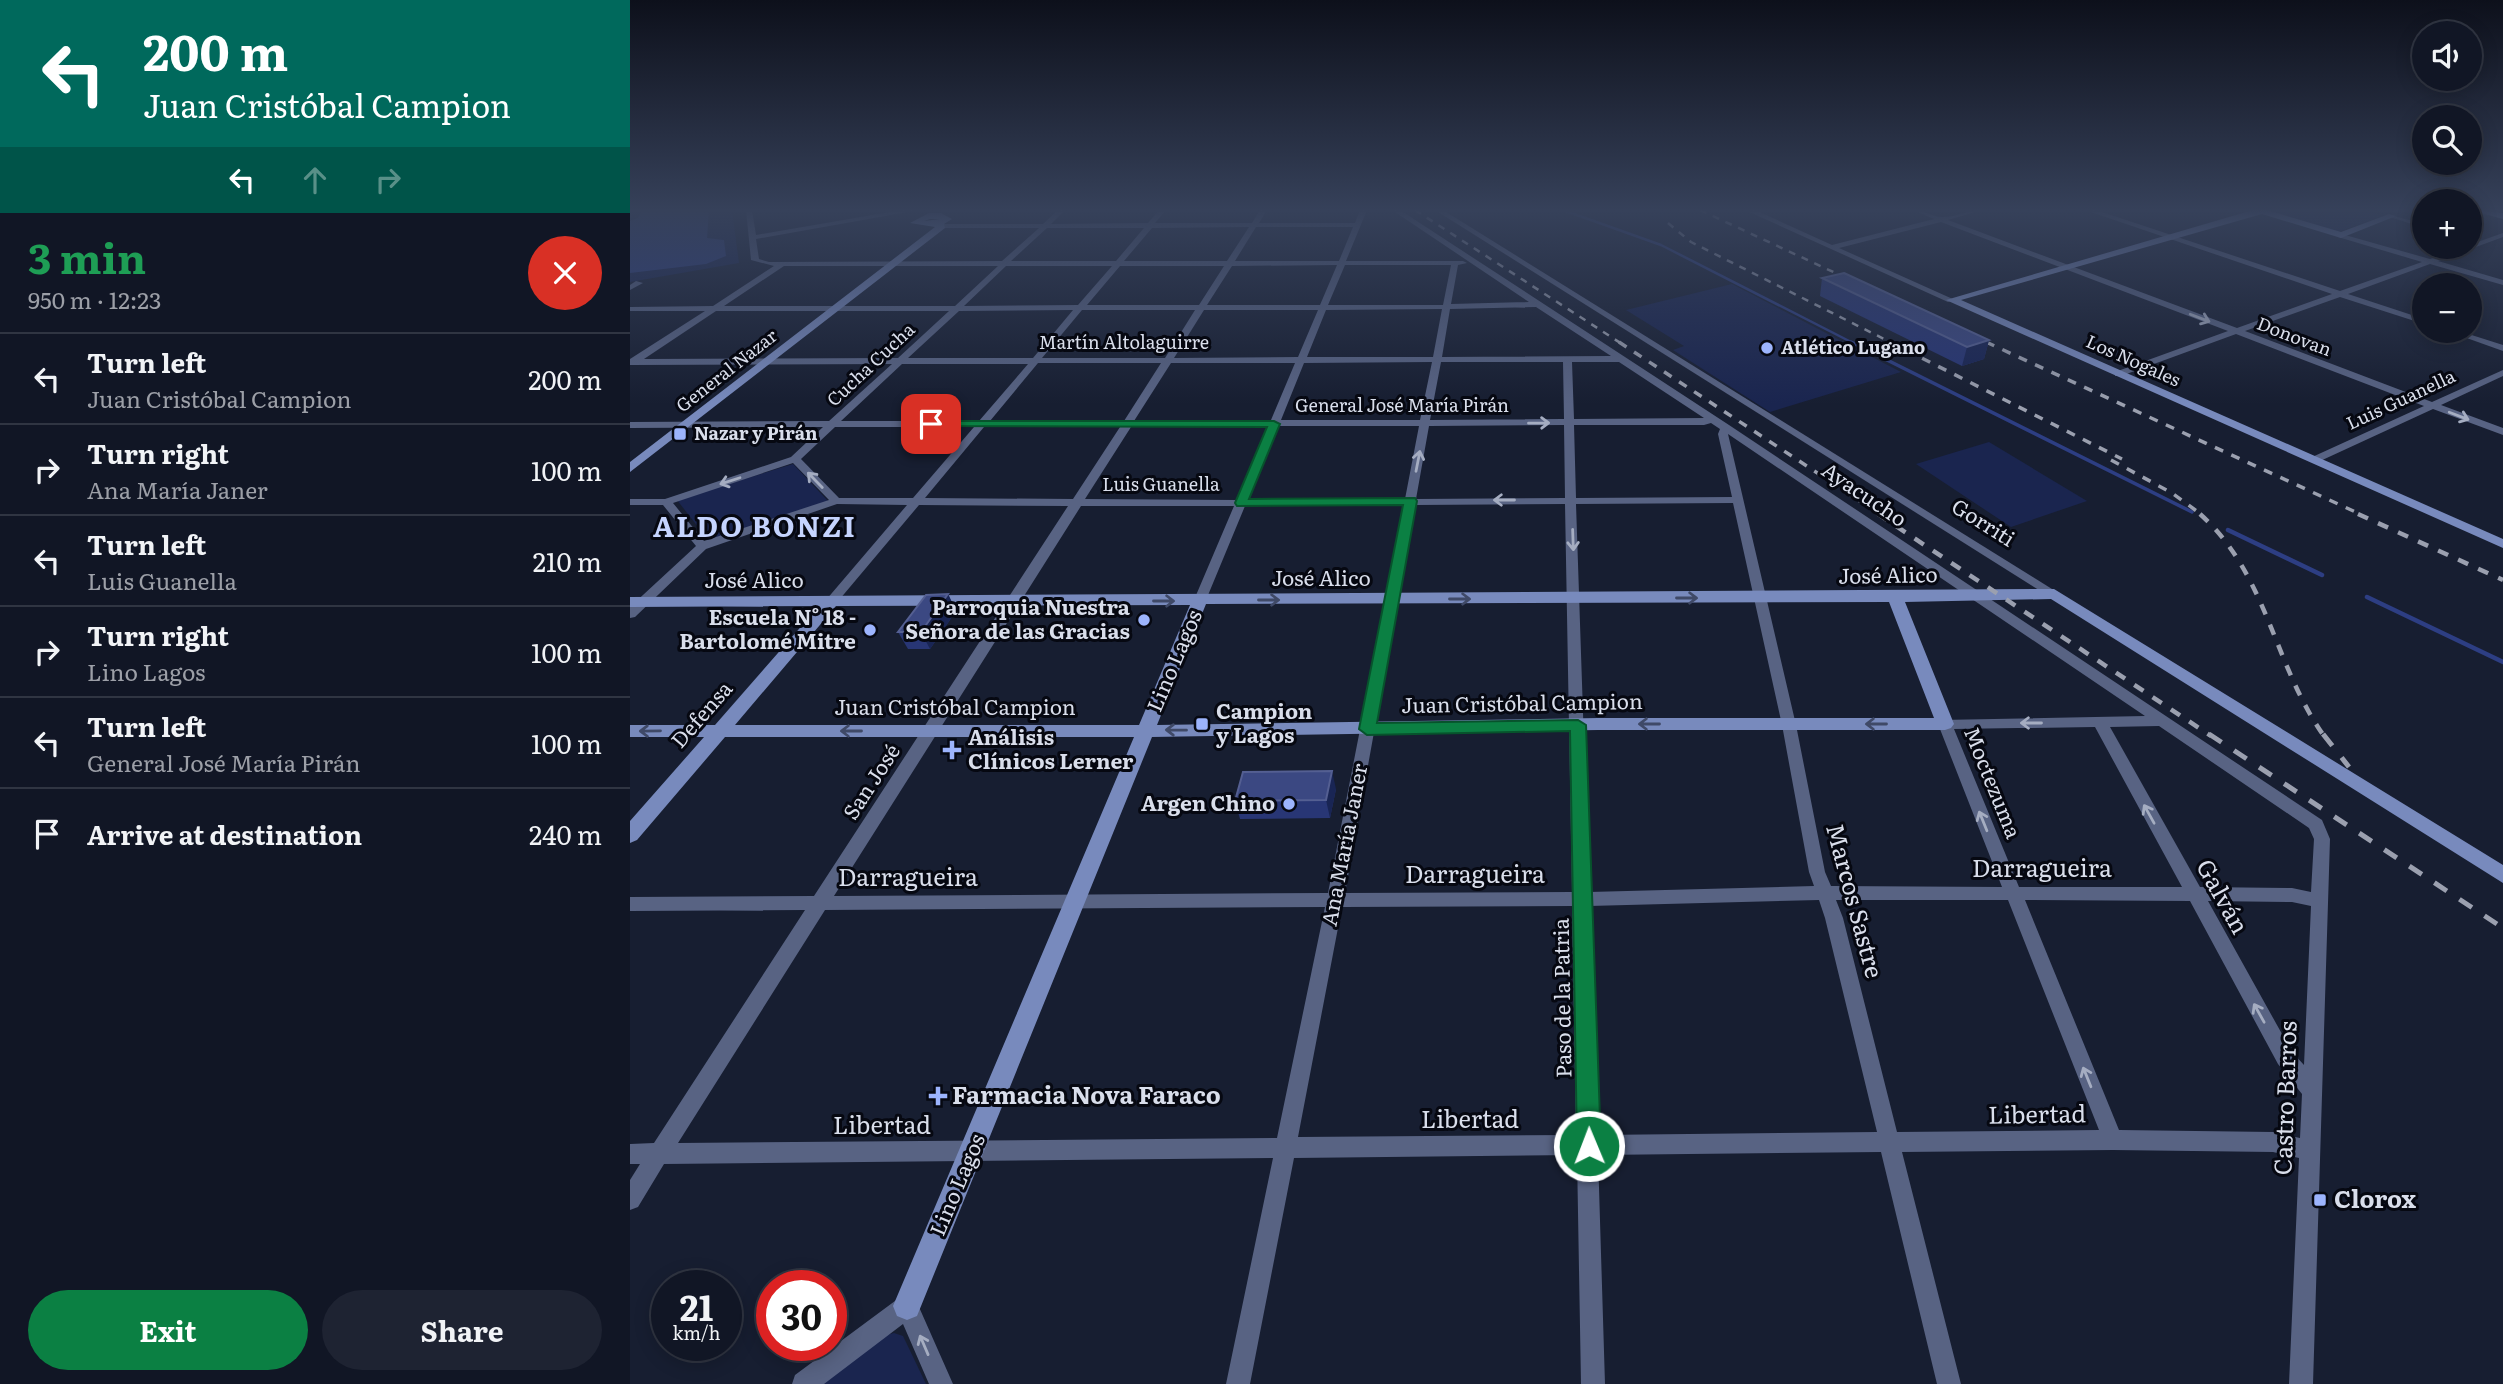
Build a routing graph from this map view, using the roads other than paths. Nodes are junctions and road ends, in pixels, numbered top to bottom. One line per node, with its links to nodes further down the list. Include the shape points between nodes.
1 (765, 275): 27 (street)
2 (880, 275): 28 (street, General Nazar)
3 (992, 275): 29 (street, Cucha Cucha)
4 (1108, 275): 24 (street, Defensa)
5 (1222, 275): 22 (street, San José)
6 (1337, 275): 25 (street, Lino Lagos)
7 (1453, 275): 23 (street, Ana María Janer)
8 (1491, 275): 21 (street, Ayacucho)
9 (1542, 275): 71 (street, Gorriti)
10 (1894, 275): 20 (street, Los Nogales)
11 (2054, 275): 20 (street)
12 (2088, 275): 31 (street, Donovan, one-way to 31)
13 (2281, 275): 19 (street)
14 (2392, 275): 19 (street)
15 (2475, 275): 17 (street)
16 (639, 283): 18 (street)
17 (2503, 283)
18 (630, 288)
19 (2340, 294): 30 (street); 31 (street)
20 (1957, 303): 44 (street, Los Nogales)
21 (1539, 304): 23 (street); 35 (street, Ayacucho)
22 (1200, 307): 24 (street); 25 (street); 37 (street, San José)
23 (1446, 307): 25 (street); 39 (street, Ana María Janer)
24 (1079, 308): 29 (street); 36 (street, Defensa)
25 (1324, 308): 38 (street, Lino Lagos)
26 (630, 309): 27 (street)
27 (713, 309): 28 (street); 42 (street)
28 (835, 309): 29 (street); 41 (street, General Nazar)
29 (957, 309): 40 (street, Cucha Cucha)
30 (2412, 318)
31 (2234, 331): 44 (street); 45 (street, Donovan)
32 (2482, 341): 33 (street)
33 (2503, 348)
34 (1567, 359): 35 (street, Martín Altolaguirre); 39 (street, Martín Altolaguirre); 47 (street, Paso de la Patria)
35 (1619, 359): 46 (street, Ayacucho)
36 (1035, 360): 37 (street, Martín Altolaguirre); 40 (street, Martín Altolaguirre); 49 (street, Defensa)
37 (1166, 360): 38 (street, Martín Altolaguirre); 50 (street, San José)
38 (1303, 360): 39 (street, Martín Altolaguirre); 51 (street, Lino Lagos)
39 (1438, 360): 52 (street, Ana María Janer)
40 (901, 361): 41 (street, Martín Altolaguirre); 48 (street, Cucha Cucha)
41 (767, 362): 42 (street, Martín Altolaguirre); 54 (street, General Nazar)
42 (631, 363)
43 (2503, 373): 45 (street, Luis Guanella)
44 (2118, 374): 58 (street, Los Nogales)
45 (2431, 405): 56 (street, Donovan, one-way to 56); 58 (street, Luis Guanella)
46 (1712, 419): 47 (street, General José María Pirán); 55 (street, Ayacucho)
47 (1570, 422): 52 (street, General José María Pirán, one-way to 47); 61 (street, Paso de la Patria)
48 (833, 424): 49 (street, General José María Pirán); 54 (street, General José María Pirán); 57 (street, Cucha Cucha)
49 (979, 424): 50 (street, General José María Pirán); 66 (street, Defensa)
50 (1126, 424): 51 (street, General José María Pirán); 67 (street, San José)
51 (1274, 424): 52 (street, General José María Pirán); 68 (street, Lino Lagos)
52 (1425, 424): 63 (street, Ana María Janer, one-way to 52)
53 (630, 425): 54 (street, General José María Pirán)
54 (686, 425): 59 (street, General Nazar)
55 (1724, 427): 60 (street, Marcos Sastre); 72 (street, Ayacucho)
56 (2503, 432)
57 (795, 459): 62 (street, one-way to 57); 65 (street, one-way to 65)
58 (2314, 460): 69 (street, Los Nogales)
59 (630, 468)
60 (1737, 499): 61 (street, Luis Guanella); 75 (street, Marcos Sastre)
61 (1572, 500): 63 (street, Luis Guanella, one-way to 63); 74 (street, Paso de la Patria, one-way to 74)
62 (836, 501): 66 (street, Luis Guanella); 70 (street, Luis Guanella)
63 (1410, 501): 68 (street, Luis Guanella); 77 (street, Ana María Janer)
64 (630, 502): 65 (street)
65 (666, 502): 70 (street)
66 (914, 502): 67 (street, Luis Guanella); 80 (street, Defensa)
67 (1077, 502): 68 (street, Luis Guanella); 79 (street, San José)
68 (1241, 503): 76 (street, Lino Lagos)
69 (2503, 544)
70 (702, 546): 78 (street)
71 (2054, 594): 72 (street, José Alico); 94 (street, Gorriti)
72 (1977, 596): 73 (street, José Alico); 82 (street, Ayacucho)
73 (1895, 597): 75 (street, José Alico); 84 (street, Moctezuma)
74 (1575, 598): 75 (street, José Alico, one-way to 75); 77 (street, José Alico, one-way to 74); 85 (street, Paso de la Patria)
75 (1761, 598): 86 (street, Marcos Sastre)
76 (1200, 600): 77 (street, José Alico, one-way to 77); 79 (street, José Alico, one-way to 76); 89 (street, Lino Lagos)
77 (1391, 600): 87 (street, Ana María Janer)
78 (636, 602): 80 (street, José Alico); 81 (street)
79 (1014, 602): 80 (street, José Alico); 91 (street, San José)
80 (830, 603): 88 (street, Defensa)
81 (630, 614)
82 (2162, 721): 83 (street, Juan Cristóbal Campion); 92 (street, Ayacucho)
83 (2100, 722): 84 (street, Juan Cristóbal Campion, one-way to 84); 97 (street, Galván, one-way to 83)
84 (1945, 723): 86 (street, Juan Cristóbal Campion, one-way to 86); 96 (street, Moctezuma, one-way to 84)
85 (1578, 725): 86 (street, Juan Cristóbal Campion, one-way to 85); 87 (street, Juan Cristóbal Campion); 98 (street, Paso de la Patria)
86 (1788, 725): 95 (street, Marcos Sastre)
87 (1367, 729): 89 (street, Juan Cristóbal Campion, one-way to 89); 99 (street, Ana María Janer)
88 (719, 730): 90 (street, Juan Cristóbal Campion, one-way to 90); 91 (street, Juan Cristóbal Campion, one-way to 88); 93 (street, Defensa)
89 (1147, 730): 91 (street, Juan Cristóbal Campion); 101 (street, Lino Lagos)
90 (630, 731)
91 (930, 732): 102 (street, San José)
92 (2308, 818): 100 (street, Castro Barros, via 2322,839)
93 (630, 835)
94 (2503, 875)
95 (1824, 893): 96 (street, Darragueira); 98 (street, Darragueira); 106 (street, Marcos Sastre)
96 (2011, 893): 97 (street, Darragueira); 105 (street, Moctezuma, one-way to 96)
97 (2193, 894): 100 (street, Darragueira, via 2292,895); 104 (street, Galván, one-way to 97, via 2285,1058)
98 (1583, 899): 99 (street, Darragueira); 107 (street, Paso de la Patria)
99 (1335, 900): 101 (street, Darragueira); 108 (street, Ana María Janer)
100 (2319, 901): 104 (street, Castro Barros)
101 (1075, 902): 102 (street, Darragueira); 110 (street, Lino Lagos)
102 (818, 903): 103 (street, Darragueira); 112 (street, San José)
103 (630, 904)
104 (2311, 1089): 109 (street, Castro Barros)
105 (2113, 1140): 106 (street, Libertad); 109 (street, Libertad, via 2273,1142)
106 (1891, 1143): 107 (street, Libertad); 119 (street, Marcos Sastre)
107 (1589, 1146): 108 (street, Libertad); 118 (street, Paso de la Patria)
108 (1285, 1147): 110 (street, Libertad); 117 (street, Ana María Janer)
109 (2310, 1150): 120 (street, Castro Barros)
110 (972, 1151): 112 (street, Libertad); 114 (street, Lino Lagos)
111 (630, 1154): 112 (street, Libertad)
112 (659, 1154): 113 (street, San José)
113 (630, 1199)
114 (907, 1306): 115 (street); 116 (street, one-way to 114)
115 (804, 1384)
116 (941, 1384)
117 (1238, 1384)
118 (1593, 1384)
119 (1949, 1384)
120 (2301, 1384)

